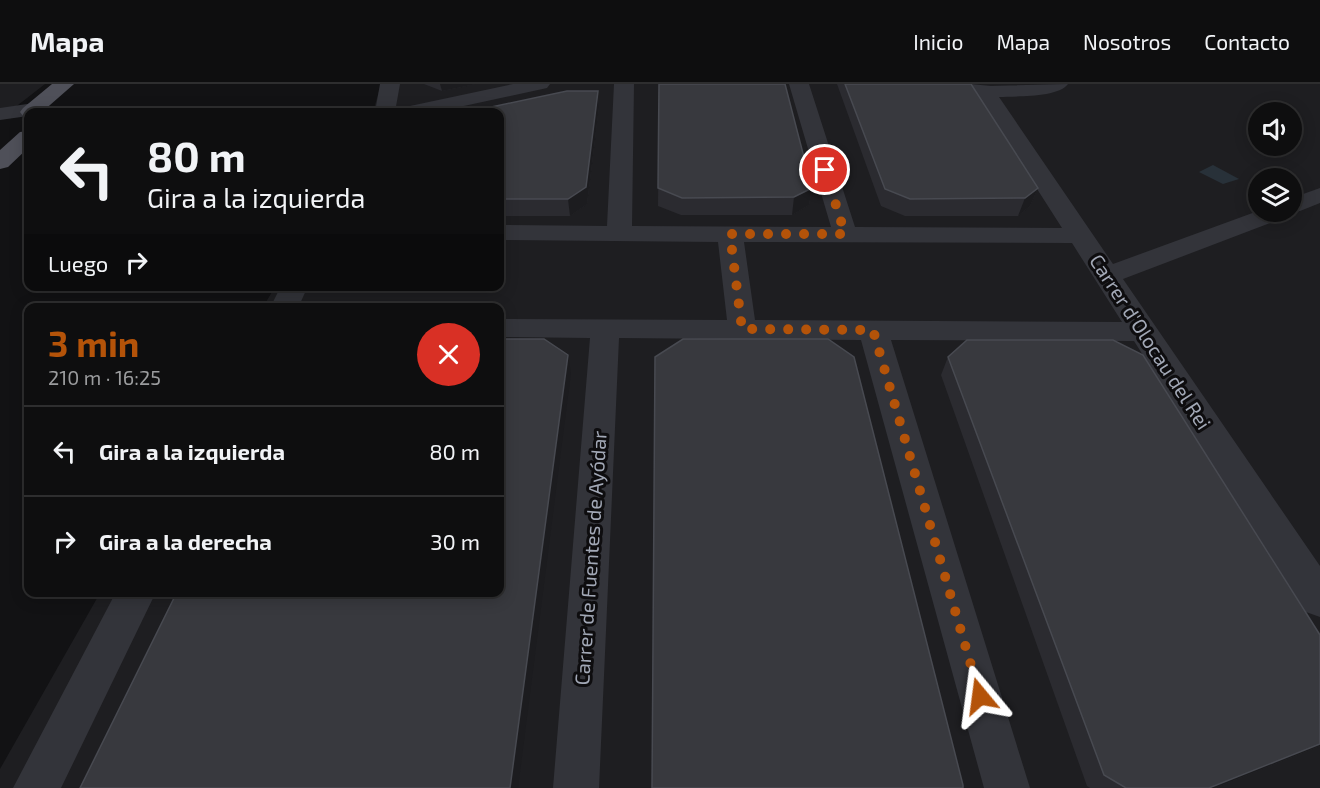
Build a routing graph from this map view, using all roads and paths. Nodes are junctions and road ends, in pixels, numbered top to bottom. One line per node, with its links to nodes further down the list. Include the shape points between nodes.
1 (390, 84): 10 (street)
2 (540, 84): 11 (street)
3 (624, 84): 22 (street)
4 (799, 84): 24 (street)
5 (1058, 84): 7 (street, via 1041,88)
6 (72, 88): 8 (main road); 9 (main road)
7 (983, 88): 25 (street, Carrer d'Olocau del Rei)
8 (38, 108)
9 (59, 108)
10 (386, 108)
11 (429, 108)
12 (24, 112): 13 (street)
13 (0, 114)
14 (24, 118): 15 (main road)
15 (0, 138)
16 (24, 141): 17 (main road)
17 (0, 162)
18 (1320, 195): 19 (street)
19 (1302, 202)
20 (1250, 222): 26 (street)
21 (504, 233): 22 (street)
22 (619, 234): 23 (street)
23 (730, 234): 24 (street); 29 (street)
24 (845, 234): 25 (street)
25 (1080, 236): 26 (street, Carrer d'Olocau del Rei)
26 (1106, 276): 31 (street, Carrer d'Olocau del Rei)
27 (504, 328): 28 (street)
28 (605, 328): 29 (street); 35 (street, Carrer de Fuentes de Ayódar)
29 (742, 329): 30 (street)
30 (873, 330): 31 (street); 36 (street)
31 (1143, 332): 33 (street, Carrer d'Olocau del Rei)
32 (134, 597): 34 (street)
33 (1320, 599)
34 (36, 788)
35 (576, 788)
36 (1007, 788)

